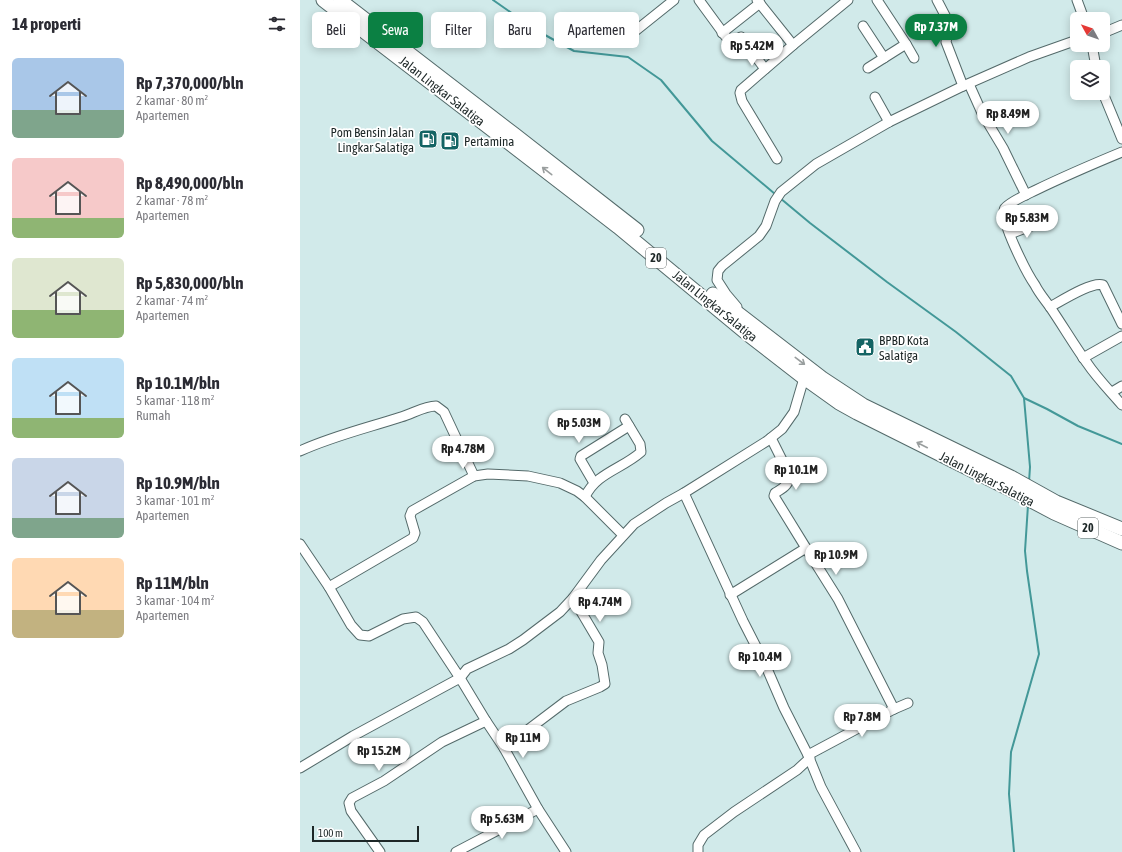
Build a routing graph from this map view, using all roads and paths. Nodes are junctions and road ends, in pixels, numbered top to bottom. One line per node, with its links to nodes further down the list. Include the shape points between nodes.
1 (323, 0): 35 (highway, Jalan Lingkar Salatiga / 20, one-way to 1)
2 (340, 0): 35 (highway, Jalan Lingkar Salatiga / 20, via 621,217)
3 (674, 0): 13 (street)
4 (699, 0): 15 (street)
5 (848, 0): 18 (street)
6 (877, 0): 17 (street)
7 (937, 0): 23 (street, via 949,23 946,42)
8 (1077, 0): 10 (street)
9 (758, 2): 15 (street); 18 (street)
10 (1081, 12)
11 (1122, 25): 14 (street)
12 (863, 26): 19 (street)
13 (639, 28)
14 (1110, 30)
15 (722, 33): 22 (street, via 731,42 740,37)
16 (1070, 43): 23 (street, via 1017,62)
17 (906, 44): 19 (street); 20 (street)
18 (793, 45): 22 (street)
19 (884, 58): 21 (street)
20 (914, 58)
21 (868, 68)
22 (765, 69): 29 (street, via 741,90 740,97)
23 (966, 85): 26 (street); 30 (street, via 1003,148)
24 (875, 97): 26 (street)
25 (1106, 100): 27 (street)
26 (889, 122): 35 (street, via 816,164 781,192 759,236 718,271 717,280 720,286)
27 (1122, 139)
28 (1122, 152): 30 (street)
29 (777, 159)
30 (1026, 195): 32 (street, via 1003,211)
31 (1036, 224): 32 (street)
32 (1010, 234): 33 (street, via 1034,285)
33 (1050, 307): 34 (street, via 1089,287 1102,284); 38 (street)
34 (1122, 324)
35 (749, 329): 37 (highway, Jalan Lingkar Salatiga / 20)
36 (1122, 336): 38 (street)
37 (783, 355): 39 (highway, Jalan Lingkar Salatiga / 20); 47 (highway, Jalan Lingkar Salatiga / 20, one-way to 47, via 863,405)
38 (1083, 358): 41 (street)
39 (804, 378): 43 (street, via 790,418); 47 (highway, Jalan Lingkar Salatiga / 20, one-way to 39, via 857,413)
40 (1122, 386): 41 (street)
41 (1112, 392): 42 (street)
42 (1122, 404)
43 (771, 438): 48 (street); 55 (street, via 790,480 774,496)
44 (300, 451): 45 (street, via 348,432 436,406 444,412)
45 (474, 476): 49 (street, via 504,474 545,479 569,487); 56 (street, via 410,513 415,534 411,539)
46 (594, 483): 46 (street, via 641,452 640,444 627,422 581,456 580,459); 49 (street)
47 (1009, 483): 50 (highway, Jalan Lingkar Salatiga / 20)
48 (684, 493): 52 (street, via 647,515); 57 (street)
49 (585, 497): 52 (street)
50 (1055, 508): 51 (highway, Jalan Lingkar Salatiga / 20); 53 (highway, Jalan Lingkar Salatiga / 20)
51 (1122, 529)
52 (623, 535): 58 (street, via 600,560)
53 (1122, 543)
54 (300, 544): 56 (street)
55 (806, 548): 57 (street); 61 (street, via 838,599)
56 (329, 587): 59 (street, via 351,625 360,635 369,636 407,618 420,619)
57 (730, 595): 64 (street)
58 (573, 598): 59 (street, via 538,630 509,649 467,669); 63 (street, via 599,642 598,653 605,684 566,702)
59 (460, 678): 62 (street); 65 (street)
60 (908, 703): 61 (street)
61 (894, 709): 64 (street)
62 (486, 721): 63 (street); 67 (street, via 442,742 384,781 352,798 349,803 351,811)
63 (504, 748): 66 (street)
64 (809, 756): 70 (street, via 797,770 704,835 698,845); 71 (street, via 821,787)
65 (300, 768)
66 (538, 809): 68 (street); 69 (street)
67 (380, 852)
68 (456, 852)
69 (566, 852)
70 (698, 852)
71 (856, 852)

